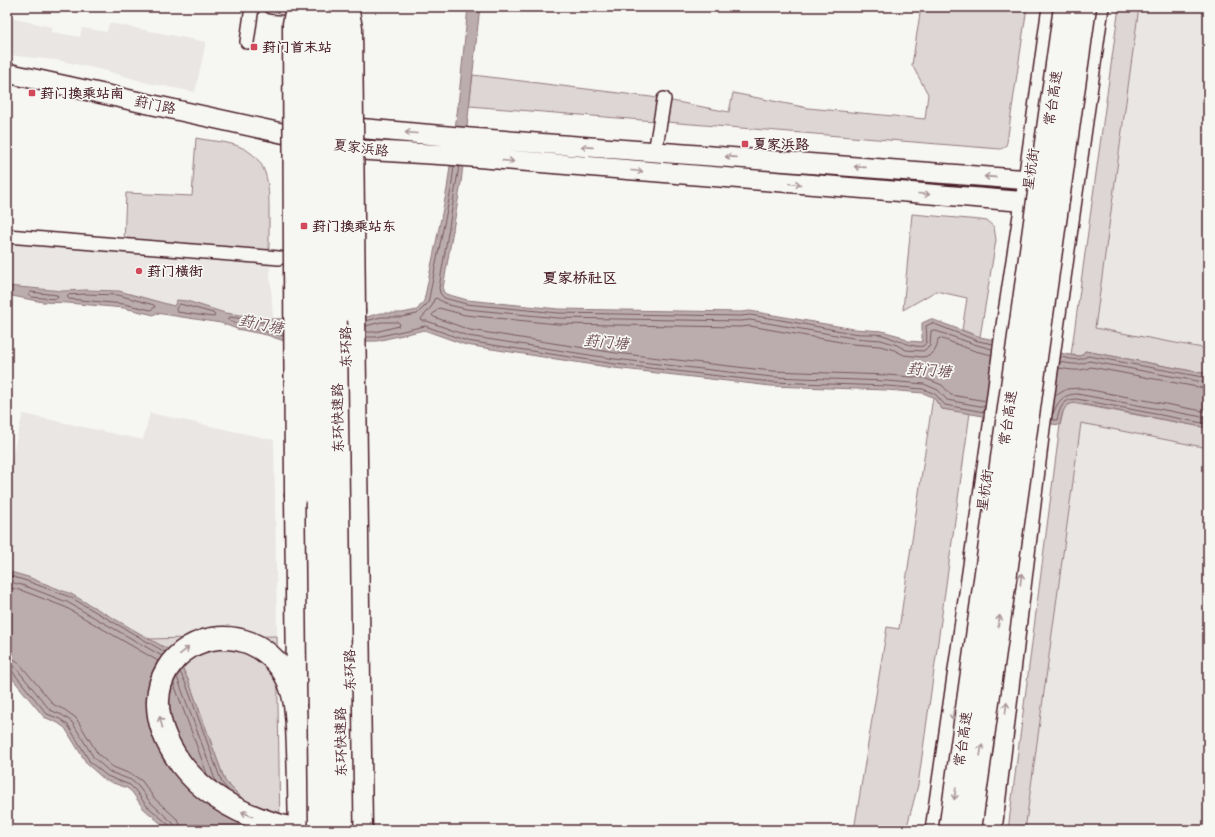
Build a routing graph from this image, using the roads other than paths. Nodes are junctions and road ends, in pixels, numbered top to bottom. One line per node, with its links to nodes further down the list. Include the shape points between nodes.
1 (252, 7): 11 (street)
2 (271, 7): 10 (street)
3 (332, 7): 30 (highway, 东环快速路, bridge)
4 (342, 7): 14 (main road, 东环路)
5 (348, 7): 30 (highway, bridge, via 351,28 357,493)
6 (1053, 7): 19 (main road, 星杭街)
7 (1065, 7): 32 (highway, 常台高速, one-way to 32, bridge)
8 (1085, 7): 33 (highway, 常台高速, one-way to 8, bridge)
9 (1098, 7): 21 (main road)
10 (303, 8): 15 (main road); 26 (highway, bridge, via 294,24 296,496 298,683); 29 (highway, 东环快速路, bridge)
11 (246, 42)
12 (7, 74): 15 (main road, 葑门路)
13 (664, 99): 17 (street)
14 (344, 127): 15 (main road, 夏家浜路); 16 (main road, 东环路); 17 (main road, 夏家浜路, one-way to 14)
15 (303, 137): 16 (main road, 夏家浜路); 26 (main road)
16 (344, 149): 20 (main road, 夏家浜路, one-way to 20); 28 (main road, 东环路)
17 (655, 152): 18 (main road, 夏家浜路, one-way to 17)
18 (776, 161): 19 (main road, 夏家浜路, one-way to 18); 20 (main road)
19 (1029, 179): 21 (main road, 夏家浜路); 22 (main road, 星杭街)
20 (775, 182): 22 (main road, 夏家浜路, one-way to 22)
21 (1073, 183): 23 (main road)
22 (1026, 202): 23 (main road, 夏家浜路); 31 (main road, 星杭街, one-way to 31)
23 (1070, 204): 34 (main road, one-way to 23, via 1039,428)
24 (7, 236): 25 (street)
25 (279, 258)
26 (308, 727): 27 (main road)
27 (309, 801): 28 (main road); 29 (main road)
28 (352, 802): 30 (main road, 东环路)
29 (307, 829): 29 (highway, one-way to 29, via 258,819 235,809 219,799 186,770 171,749 160,720 158,695 169,667 190,646 212,638 241,640 264,651 284,672 292,688); 30 (main road)
30 (356, 829)
31 (936, 830)
32 (950, 830)
33 (970, 830)
34 (991, 830)

